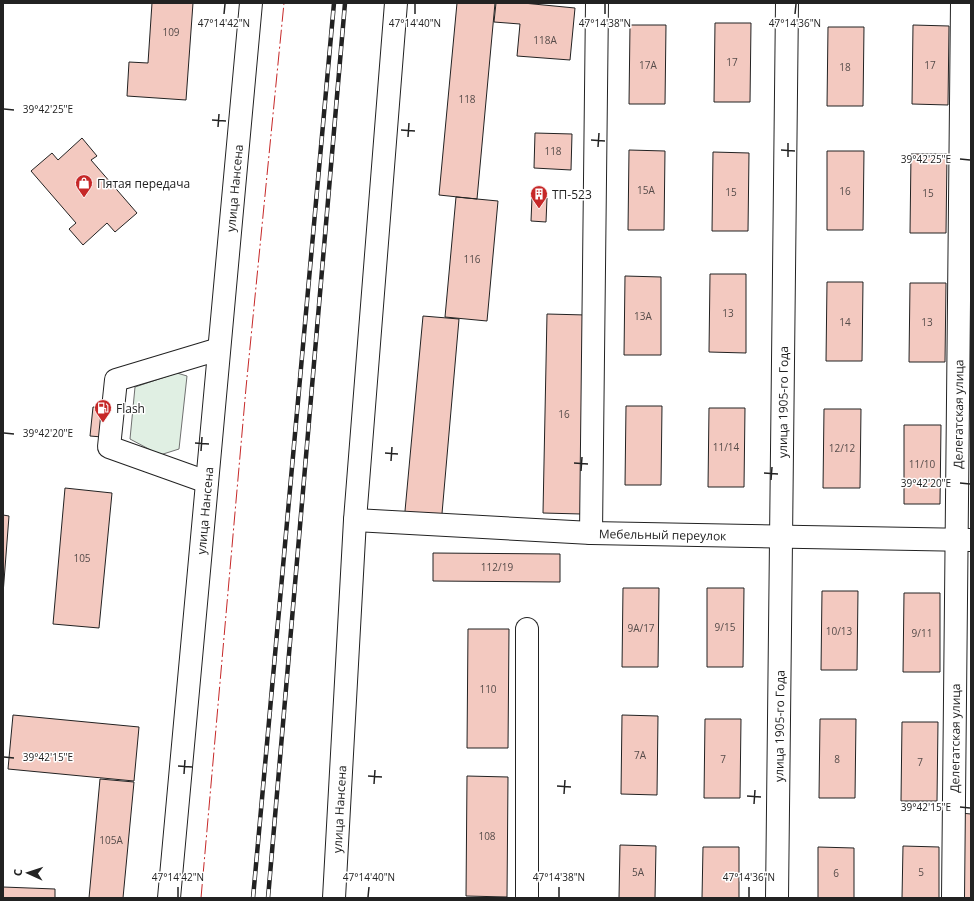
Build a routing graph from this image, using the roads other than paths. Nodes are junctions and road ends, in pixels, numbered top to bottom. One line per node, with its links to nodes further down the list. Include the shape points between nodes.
1 (251, 3): 6 (street, улица Нансена)
2 (396, 3): 8 (street, улица Нансена)
3 (596, 3): 9 (street)
4 (787, 3): 10 (street, улица 1905-го Года)
5 (962, 3): 11 (street, Делегатская улица)
6 (219, 349): 7 (street, улица Нансена); 7 (street, via 116,380 109,447)
7 (207, 482): 13 (street, улица Нансена)
8 (355, 520): 9 (street, Мебельный переулок); 14 (street, улица Нансена)
9 (591, 533): 10 (street, Мебельный переулок)
10 (781, 536): 11 (street, Мебельный переулок); 16 (street, улица 1905-го Года)
11 (964, 540): 17 (street, Делегатская улица)
12 (527, 629): 15 (street)
13 (169, 898)
14 (334, 898)
15 (527, 898)
16 (777, 898)
17 (953, 898)

